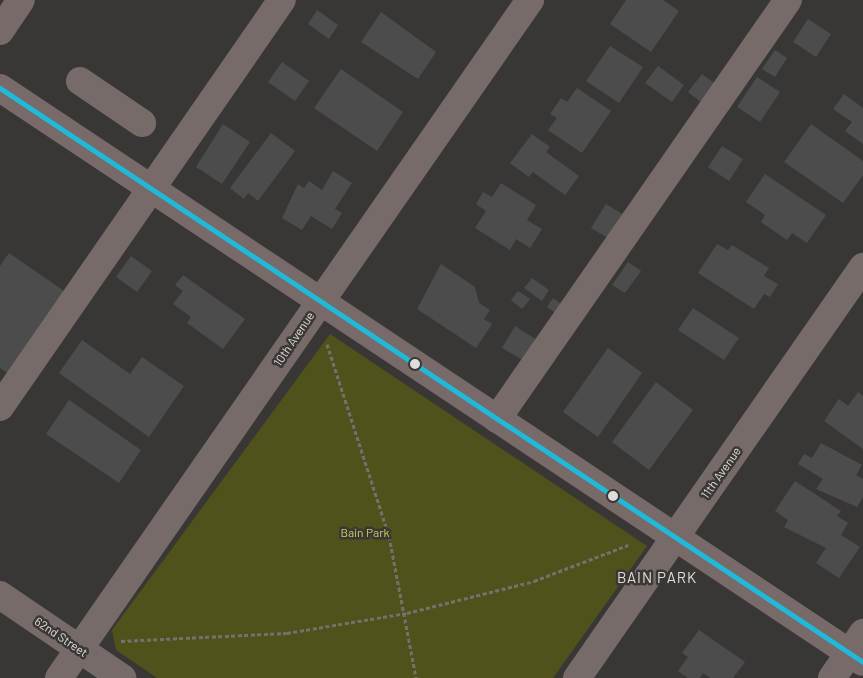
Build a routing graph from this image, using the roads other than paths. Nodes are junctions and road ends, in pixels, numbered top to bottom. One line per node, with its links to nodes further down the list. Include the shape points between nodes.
1 (21, 0): 5 (main road)
2 (282, 0): 9 (street)
3 (530, 0): 11 (street, 10th Avenue)
4 (788, 0): 13 (street)
5 (0, 30)
6 (80, 81): 8 (street)
7 (0, 88): 9 (main road)
8 (142, 123)
9 (151, 188): 11 (main road); 12 (street)
10 (863, 267): 14 (street, 11th Avenue)
11 (320, 301): 13 (main road); 16 (street, 10th Avenue)
12 (0, 406)
13 (497, 419): 14 (main road)
14 (676, 538): 17 (main road); 20 (street, 11th Avenue)
15 (0, 595): 16 (street, 62nd Street)
16 (79, 649): 18 (street, 10th Avenue); 19 (street, 62nd Street)
17 (858, 650): 21 (street)
18 (60, 678)
19 (122, 678)
20 (577, 678)
21 (832, 678)

